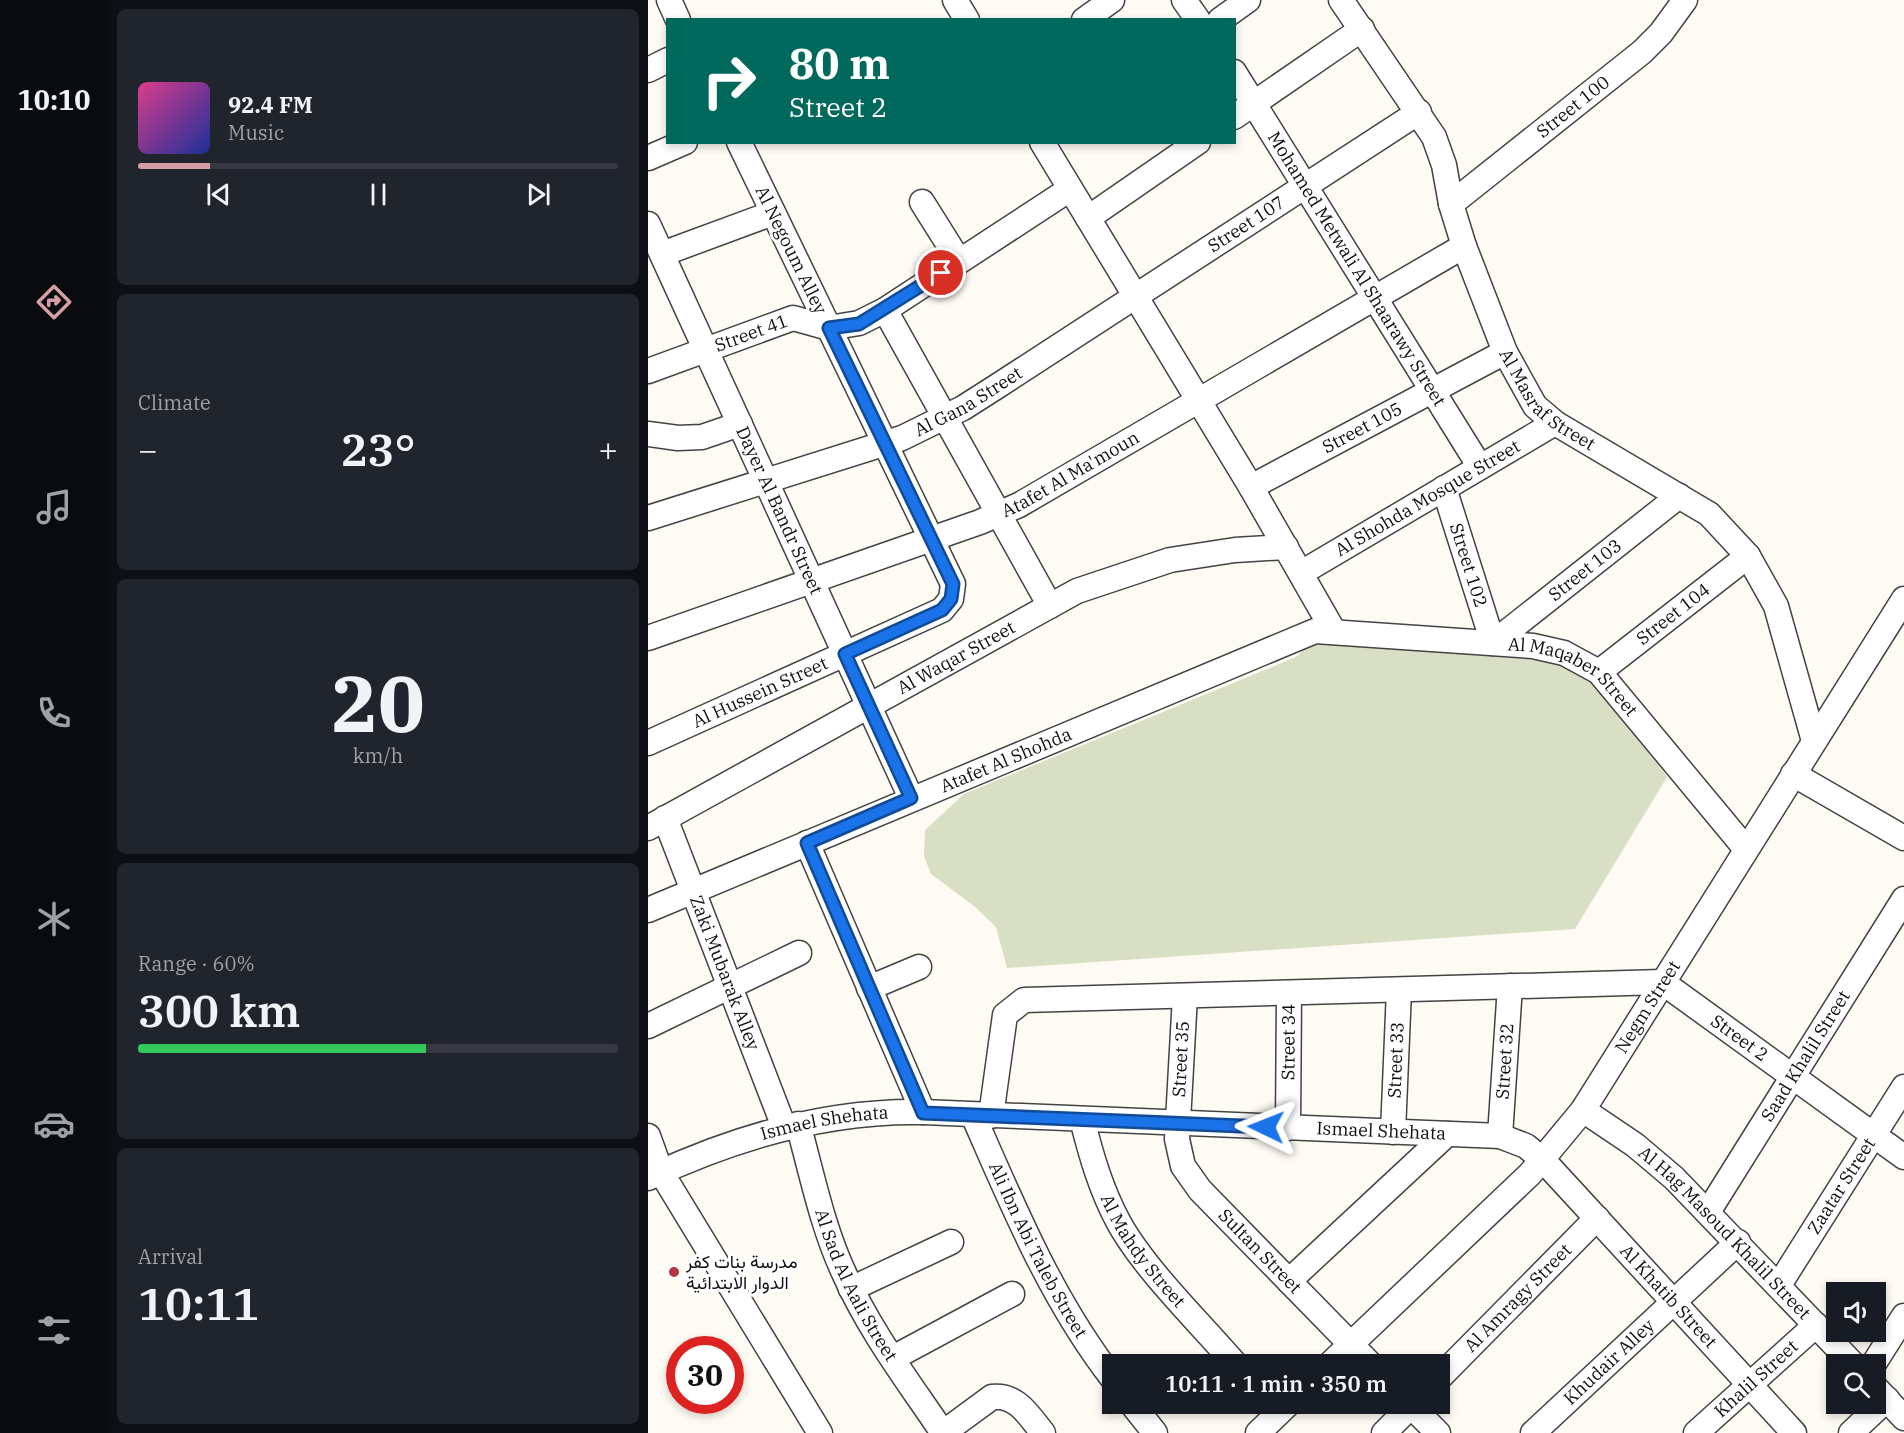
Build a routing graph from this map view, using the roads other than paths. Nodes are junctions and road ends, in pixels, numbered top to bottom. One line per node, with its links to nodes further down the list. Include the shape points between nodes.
1 (669, 0): 8 (street)
2 (956, 0): 9 (street)
3 (1112, 0): 10 (street)
4 (1184, 0): 11 (street)
5 (1248, 0): 12 (street)
6 (1341, 0): 13 (street, Al Masraf Street)
7 (1685, 0): 28 (street, Street 100, via 1642,52)
8 (677, 18)
9 (966, 18)
10 (1087, 18)
11 (1197, 18)
12 (1223, 18)
13 (1362, 29): 17 (street); 18 (street, Al Masraf Street)
14 (666, 61): 15 (street)
15 (648, 69)
16 (1236, 75): 17 (street, Mohamed Metwali Al Shaarawy Street)
17 (1256, 103): 19 (street); 25 (street, Mohamed Metwali Al Shaarawy Street)
18 (1419, 112): 25 (street, Street 107); 28 (street, Al Masraf Street, via 1444,165)
19 (1236, 116)
20 (680, 144): 24 (street)
21 (740, 144): 29 (street, Al Negoum Alley)
22 (1044, 144): 26 (street)
23 (1195, 144): 30 (street)
24 (648, 158)
25 (1306, 185): 35 (street, Street 107); 36 (street, Mohamed Metwali Al Shaarawy Street)
26 (1070, 189): 30 (street); 34 (street, Street 41)
27 (922, 202): 34 (street)
28 (1451, 204): 32 (street, Al Masraf Street)
29 (773, 213): 33 (street); 38 (street, Al Negoum Alley)
30 (1088, 219): 35 (street)
31 (648, 224): 33 (street, Dayer Al Bandr Street)
32 (1464, 246): 36 (street, Atafet Al Ma'moun); 40 (street, Al Masraf Street)
33 (662, 254): 39 (street, Dayer Al Bandr Street)
34 (959, 261): 37 (street, Street 41)
35 (1135, 297): 43 (street); 44 (street, Al Gana Street)
36 (1376, 298): 42 (street, Mohamed Metwali Al Shaarawy Street); 43 (street, Atafet Al Ma'moun)
37 (885, 310): 38 (street, Street 41, via 859,324); 44 (street)
38 (829, 328): 39 (street, Street 41, via 793,318); 48 (street, Al Negoum Alley)
39 (706, 349): 41 (street, Street 41); 46 (street, Dayer Al Bandr Street)
40 (1504, 352): 42 (street, Street 105); 45 (street, Al Masraf Street, via 1535,406)
41 (648, 371)
42 (1432, 390): 49 (street, Mohamed Metwali Al Shaarawy Street); 51 (street, Street 105)
43 (1198, 401): 51 (street); 54 (street, Atafet Al Ma'moun)
44 (945, 417): 48 (street, Al Gana Street); 54 (street)
45 (1555, 423): 49 (street, Al Shohda Mosque Street); 53 (street, Al Masraf Street)
46 (740, 424): 47 (street, via 702,437); 50 (street, Dayer Al Bandr Street)
47 (648, 434)
48 (885, 443): 50 (street, Al Gana Street); 56 (street, Al Negoum Alley)
49 (1480, 467): 52 (street, Al Shohda Mosque Street)
50 (766, 481): 55 (street, Al Gana Street); 60 (street, Dayer Al Bandr Street)
51 (1251, 487): 57 (street)
52 (1444, 488): 59 (street, Al Shohda Mosque Street); 66 (street, Street 102)
53 (1680, 496): 58 (street, Al Masraf Street, via 1709,514); 66 (street, Street 103)
54 (998, 514): 56 (street, Atafet Al Ma'moun); 63 (street)
55 (648, 518)
56 (931, 539): 60 (street, Atafet Al Ma'moun); 61 (street, Al Negoum Alley)
57 (1286, 547): 59 (street); 63 (street, Al Waqar Street, via 1170,560 1077,591)
58 (1748, 556): 68 (street, Street 104); 70 (street, Al Masraf Street, via 1776,606)
59 (1301, 573): 64 (street)
60 (812, 580): 65 (street, Atafet Al Ma'moun); 67 (street, Dayer Al Bandr Street)
61 (953, 584): 67 (street, Al Hussein Street, via 951,599 942,610)
62 (1904, 599): 70 (street, Negm Street)
63 (1050, 606): 69 (street, Al Waqar Street)
64 (1333, 630): 66 (street, Al Maqaber Street); 73 (street, Atafet Al Shohda, via 1297,636)
65 (648, 638)
66 (1493, 643): 68 (street, Al Maqaber Street, via 1549,648)
67 (845, 654): 69 (street, Dayer Al Bandr Street); 71 (street, Al Hussein Street)
68 (1599, 672): 77 (street, Al Maqaber Street)
69 (869, 706): 73 (street, Dayer Al Bandr Street); 74 (street, Al Waqar Street)
70 (1814, 741): 72 (street, Negm Street)
71 (648, 743)
72 (1793, 774): 75 (street); 77 (street, Negm Street)
73 (911, 798): 76 (street, Atafet Al Shohda)
74 (657, 823): 78 (street, Zaki Mubarak Alley)
75 (1904, 838)
76 (807, 843): 78 (street, Atafet Al Shohda); 86 (street)
77 (1746, 849): 83 (street, Negm Street)
78 (693, 891): 80 (street, Atafet Al Shohda); 85 (street, Zaki Mubarak Alley)
79 (1904, 899): 91 (street, Saad Khalil Street)
80 (648, 910)
81 (799, 953): 85 (street)
82 (919, 967): 86 (street)
83 (1662, 982): 84 (street); 91 (street, Street 2); 93 (street, Negm Street)
84 (1510, 986): 87 (street); 104 (street, Street 32)
85 (730, 987): 90 (street); 98 (street, Zaki Mubarak Alley)
86 (869, 988): 94 (street)
87 (1399, 990): 88 (street); 100 (street, Street 33)
88 (1289, 993): 89 (street); 99 (street, Street 34)
89 (1185, 996): 95 (street, via 1024,1000 1005,1016); 97 (street, Street 35)
90 (648, 1026)
91 (1793, 1077): 102 (street, Street 2); 108 (street, Saad Khalil Street)
92 (1904, 1087): 102 (street, Zaatar Street)
93 (1583, 1110): 106 (street, Negm Street); 108 (street, Al Hag Masoud Khalil Street, via 1635,1145)
94 (923, 1113): 95 (street, Ismael Shehata); 98 (street, Ismael Shehata, via 860,1115)
95 (982, 1115): 96 (street, Ismael Shehata); 126 (street, Ali Ibn Abi Taleb Street, via 1041,1265)
96 (1082, 1119): 97 (street, Ismael Shehata); 120 (street, Al Mahdy Street, via 1092,1161 1120,1224 1141,1255)
97 (1178, 1123): 99 (street, Ismael Shehata); 112 (street, Sultan Street, via 1179,1152 1191,1179)
98 (791, 1126): 107 (street, Ismael Shehata, via 754,1135); 114 (street, Al Sad Al Aali Street, via 830,1239)
99 (1288, 1128): 100 (street, Ismael Shehata)
100 (1393, 1132): 101 (street, Ismael Shehata)
101 (1447, 1134): 104 (street, Ismael Shehata); 112 (street)
102 (1874, 1135): 105 (street, Street 2); 113 (street, Zaatar Street)
103 (648, 1136): 107 (street)
104 (1500, 1136): 106 (street, Ismael Shehata, via 1526,1146)
105 (1904, 1157)
106 (1543, 1160): 109 (street, Al Khatib Street); 119 (street, Negm Street)
107 (654, 1175): 136 (street)
108 (1708, 1212): 111 (street, Al Hag Masoud Khalil Street)
109 (1597, 1218): 116 (street, Al Khatib Street); 127 (street, Al Amragy Street)
110 (951, 1242): 114 (street)
111 (1738, 1242): 113 (street, Al Hag Masoud Khalil Street); 116 (street, Khudair Alley)
112 (1289, 1281): 119 (street, Sultan Street)
113 (1779, 1286): 118 (street, Al Hag Masoud Khalil Street)
114 (852, 1289): 125 (street, Al Sad Al Aali Street)
115 (1012, 1294): 125 (street)
116 (1674, 1302): 128 (street, Al Khatib Street); 143 (street, Khudair Alley)
117 (1904, 1316): 124 (street)
118 (1816, 1325): 123 (street, Al Hag Masoud Khalil Street); 128 (street, Khalil Street)
119 (1351, 1344): 121 (street, Negm Street); 122 (street, Sultan Street)
120 (1226, 1354)
121 (1341, 1354)
122 (1361, 1354)
123 (1844, 1354)
124 (1880, 1354)
125 (893, 1358): 137 (street, Al Sad Al Aali Street)
126 (1102, 1363)
127 (1450, 1367)
128 (1749, 1385): 144 (street, Khalil Street); 145 (street, Al Khatib Street)
129 (1886, 1398): 135 (street)
130 (1140, 1414): 139 (street)
131 (1273, 1414): 140 (street)
132 (1402, 1414): 141 (street)
133 (1420, 1414): 142 (street)
134 (1865, 1414): 146 (street)
135 (1904, 1418)
136 (820, 1433)
137 (943, 1433): 138 (street, via 992,1397 1000,1396 1019,1404)
138 (1043, 1433)
139 (1155, 1433)
140 (1258, 1433)
141 (1384, 1433)
142 (1438, 1433)
143 (1533, 1433)
144 (1696, 1433)
145 (1794, 1433)
146 (1851, 1433)

